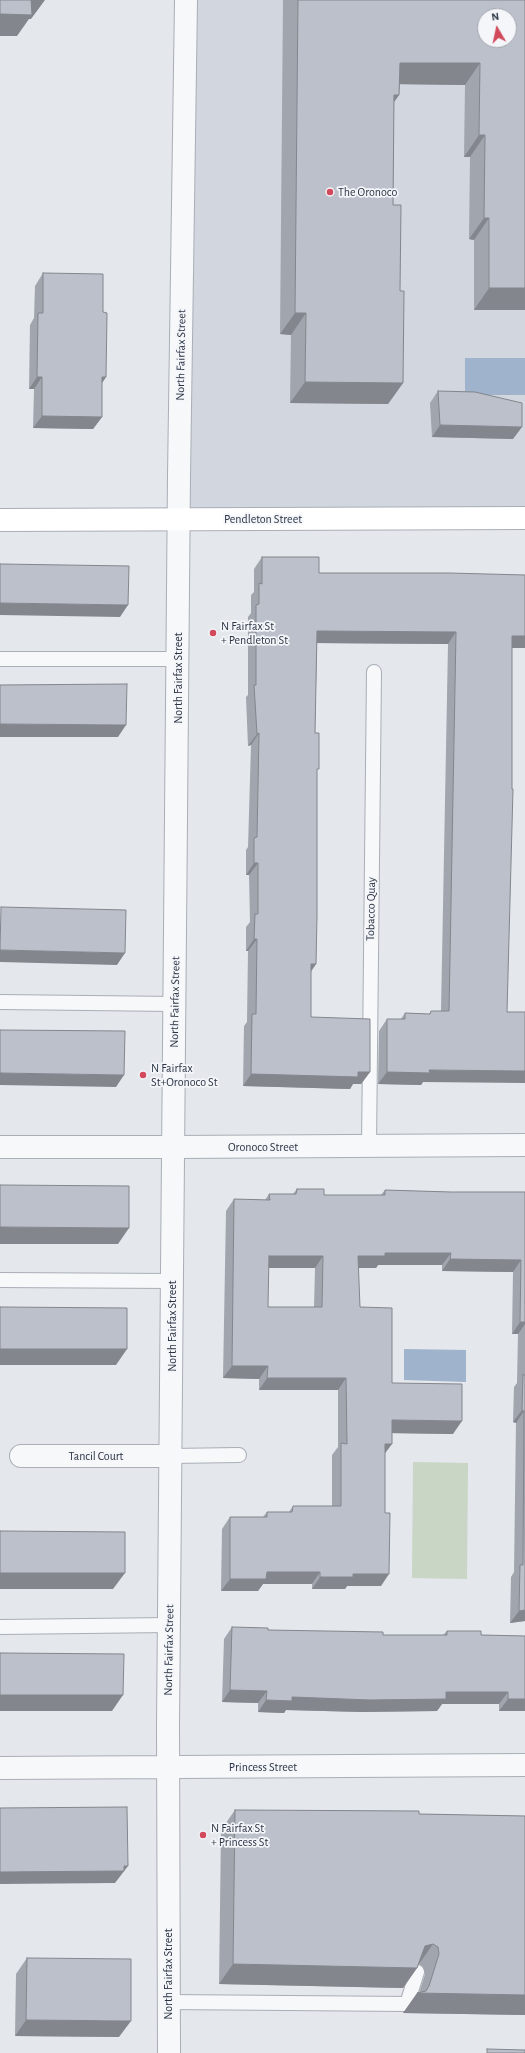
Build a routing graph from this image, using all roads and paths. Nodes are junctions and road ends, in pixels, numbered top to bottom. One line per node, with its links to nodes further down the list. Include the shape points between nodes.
1 (186, 0): 4 (street, North Fairfax Street)
2 (525, 518): 4 (street, Pendleton Street)
3 (0, 520): 4 (street, Pendleton Street)
4 (179, 520): 6 (street, North Fairfax Street)
5 (0, 659): 6 (lane)
6 (178, 659): 9 (street, North Fairfax Street)
7 (374, 672): 11 (lane, Tobacco Quay)
8 (0, 1002): 9 (lane)
9 (175, 1004): 13 (street, North Fairfax Street)
10 (525, 1145): 11 (street, Oronoco Street)
11 (369, 1146): 13 (street, Oronoco Street)
12 (0, 1147): 13 (street, Oronoco Street)
13 (174, 1148): 15 (street, North Fairfax Street)
14 (0, 1280): 15 (lane)
15 (172, 1281): 18 (street, North Fairfax Street)
16 (239, 1455): 18 (lane)
17 (21, 1456): 18 (street, Tancil Court)
18 (171, 1456): 19 (street, North Fairfax Street)
19 (169, 1625): 20 (lane); 23 (street, North Fairfax Street)
20 (0, 1627)
21 (525, 1765): 23 (street, Princess Street)
22 (0, 1768): 23 (street, Princess Street)
23 (168, 1768): 25 (street, North Fairfax Street)
24 (417, 1972): 25 (lane, via 407,2004)
25 (168, 2002): 26 (street, North Fairfax Street)
26 (169, 2053)

